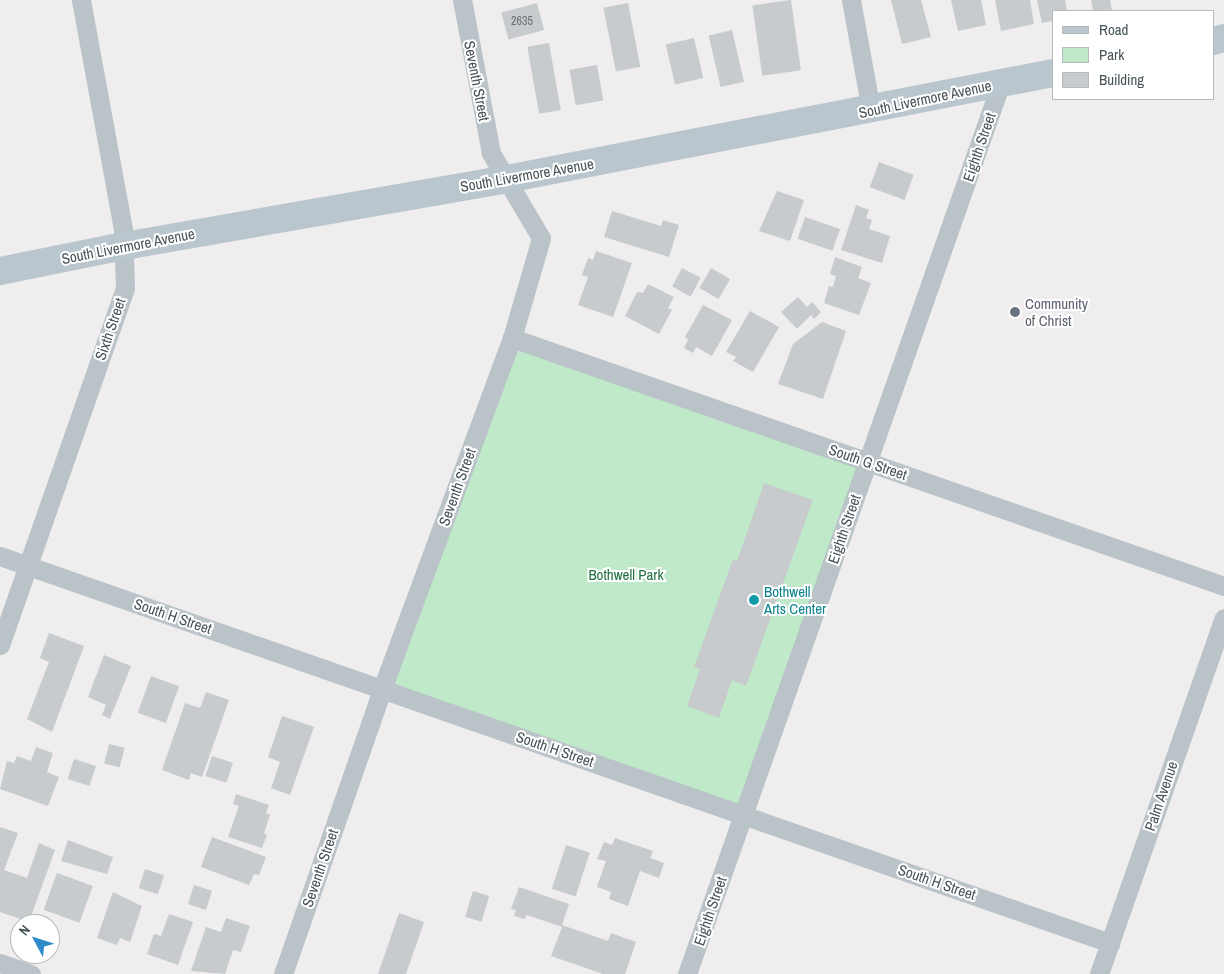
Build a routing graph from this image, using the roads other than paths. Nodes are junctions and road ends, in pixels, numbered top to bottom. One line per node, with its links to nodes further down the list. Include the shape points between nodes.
1 (81, 0): 8 (street, Sixth Street)
2 (462, 0): 7 (street, Seventh Street, via 491,153)
3 (850, 0): 6 (street)
4 (1052, 73): 5 (main road, South Livermore Avenue)
5 (1001, 83): 6 (main road, South Livermore Avenue); 11 (street, Eighth Street)
6 (871, 110): 7 (main road, South Livermore Avenue)
7 (507, 179): 8 (main road, South Livermore Avenue); 10 (street, Seventh Street, via 541,238)
8 (124, 246): 9 (main road, South Livermore Avenue); 13 (street, Sixth Street, via 124,288)
9 (0, 271)
10 (512, 338): 11 (street, South G Street); 18 (street, Seventh Street)
11 (867, 462): 14 (street, South G Street); 19 (street, Eighth Street)
12 (0, 556): 13 (street, South H Street)
13 (28, 565): 16 (street, Sixth Street); 18 (street, South H Street)
14 (1224, 586)
15 (1224, 618): 17 (street, Palm Avenue)
16 (0, 645)
17 (1216, 666): 20 (street, Palm Avenue)
18 (382, 689): 19 (street, South H Street); 23 (street, Seventh Street)
19 (743, 815): 20 (street, South H Street); 24 (street, Eighth Street)
20 (1110, 943): 25 (street, Palm Avenue)
21 (0, 963): 22 (street)
22 (31, 974)
23 (283, 974)
24 (687, 974)
25 (1099, 974)

